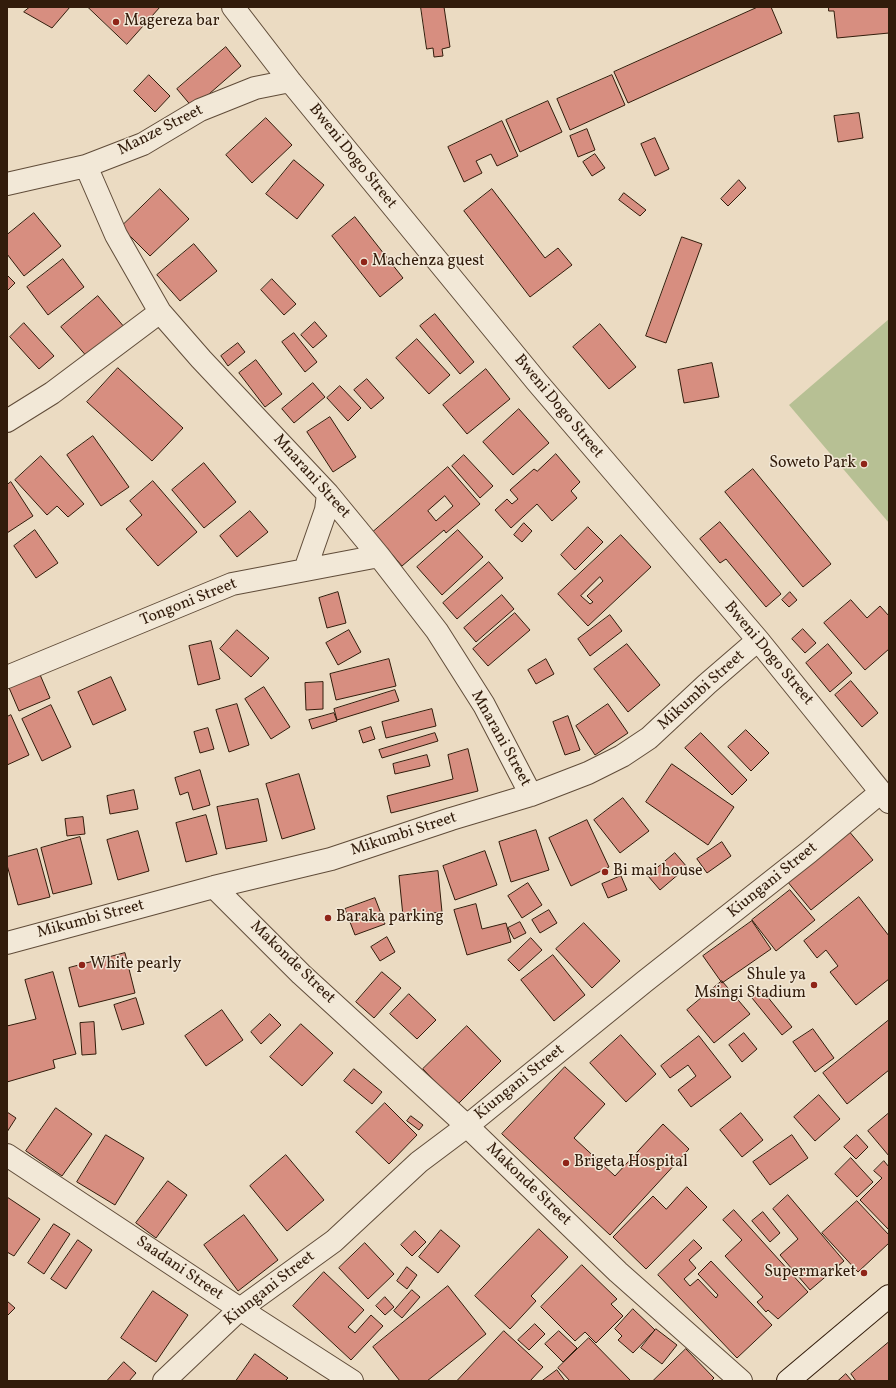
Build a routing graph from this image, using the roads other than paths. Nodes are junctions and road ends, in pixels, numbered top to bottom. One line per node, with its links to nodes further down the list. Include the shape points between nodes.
1 (233, 7): 2 (street, Bweni Dogo Street)
2 (290, 81): 3 (street, Manze Street, via 255,88 207,107 143,144); 10 (street, Bweni Dogo Street, via 537,382)
3 (86, 166): 4 (street, Manze Street); 5 (street, Mnarani Street, via 116,235)
4 (7, 184)
5 (160, 312): 6 (street, via 52,393); 7 (street, Mnarani Street)
6 (7, 421)
7 (328, 494): 8 (street, Mnarani Street); 9 (street, via 326,510)
8 (379, 556): 9 (street, Tongoni Street); 12 (street, Mnarani Street, via 437,631 484,705)
9 (304, 570): 11 (street, Tongoni Street, via 232,584)
10 (758, 640): 12 (street, Mikumbi Street, via 649,738 588,774); 13 (street, Bweni Dogo Street)
11 (7, 677)
12 (531, 795): 14 (street, Mikumbi Street, via 331,860)
13 (885, 797): 16 (street, Kiungani Street, via 809,852)
14 (214, 887): 15 (street, Mikumbi Street); 16 (street, Makonde Street, via 301,974)
15 (7, 943)
16 (467, 1126): 19 (street, Kiungani Street, via 419,1162 334,1241); 22 (street, Makonde Street, via 618,1272)
17 (7, 1155): 19 (street, Saadani Street)
18 (889, 1296): 23 (street)
19 (240, 1310): 20 (street, Kiungani Street); 21 (street, Saadani Street)
20 (164, 1381)
21 (352, 1381)
22 (742, 1381)
23 (788, 1381)

